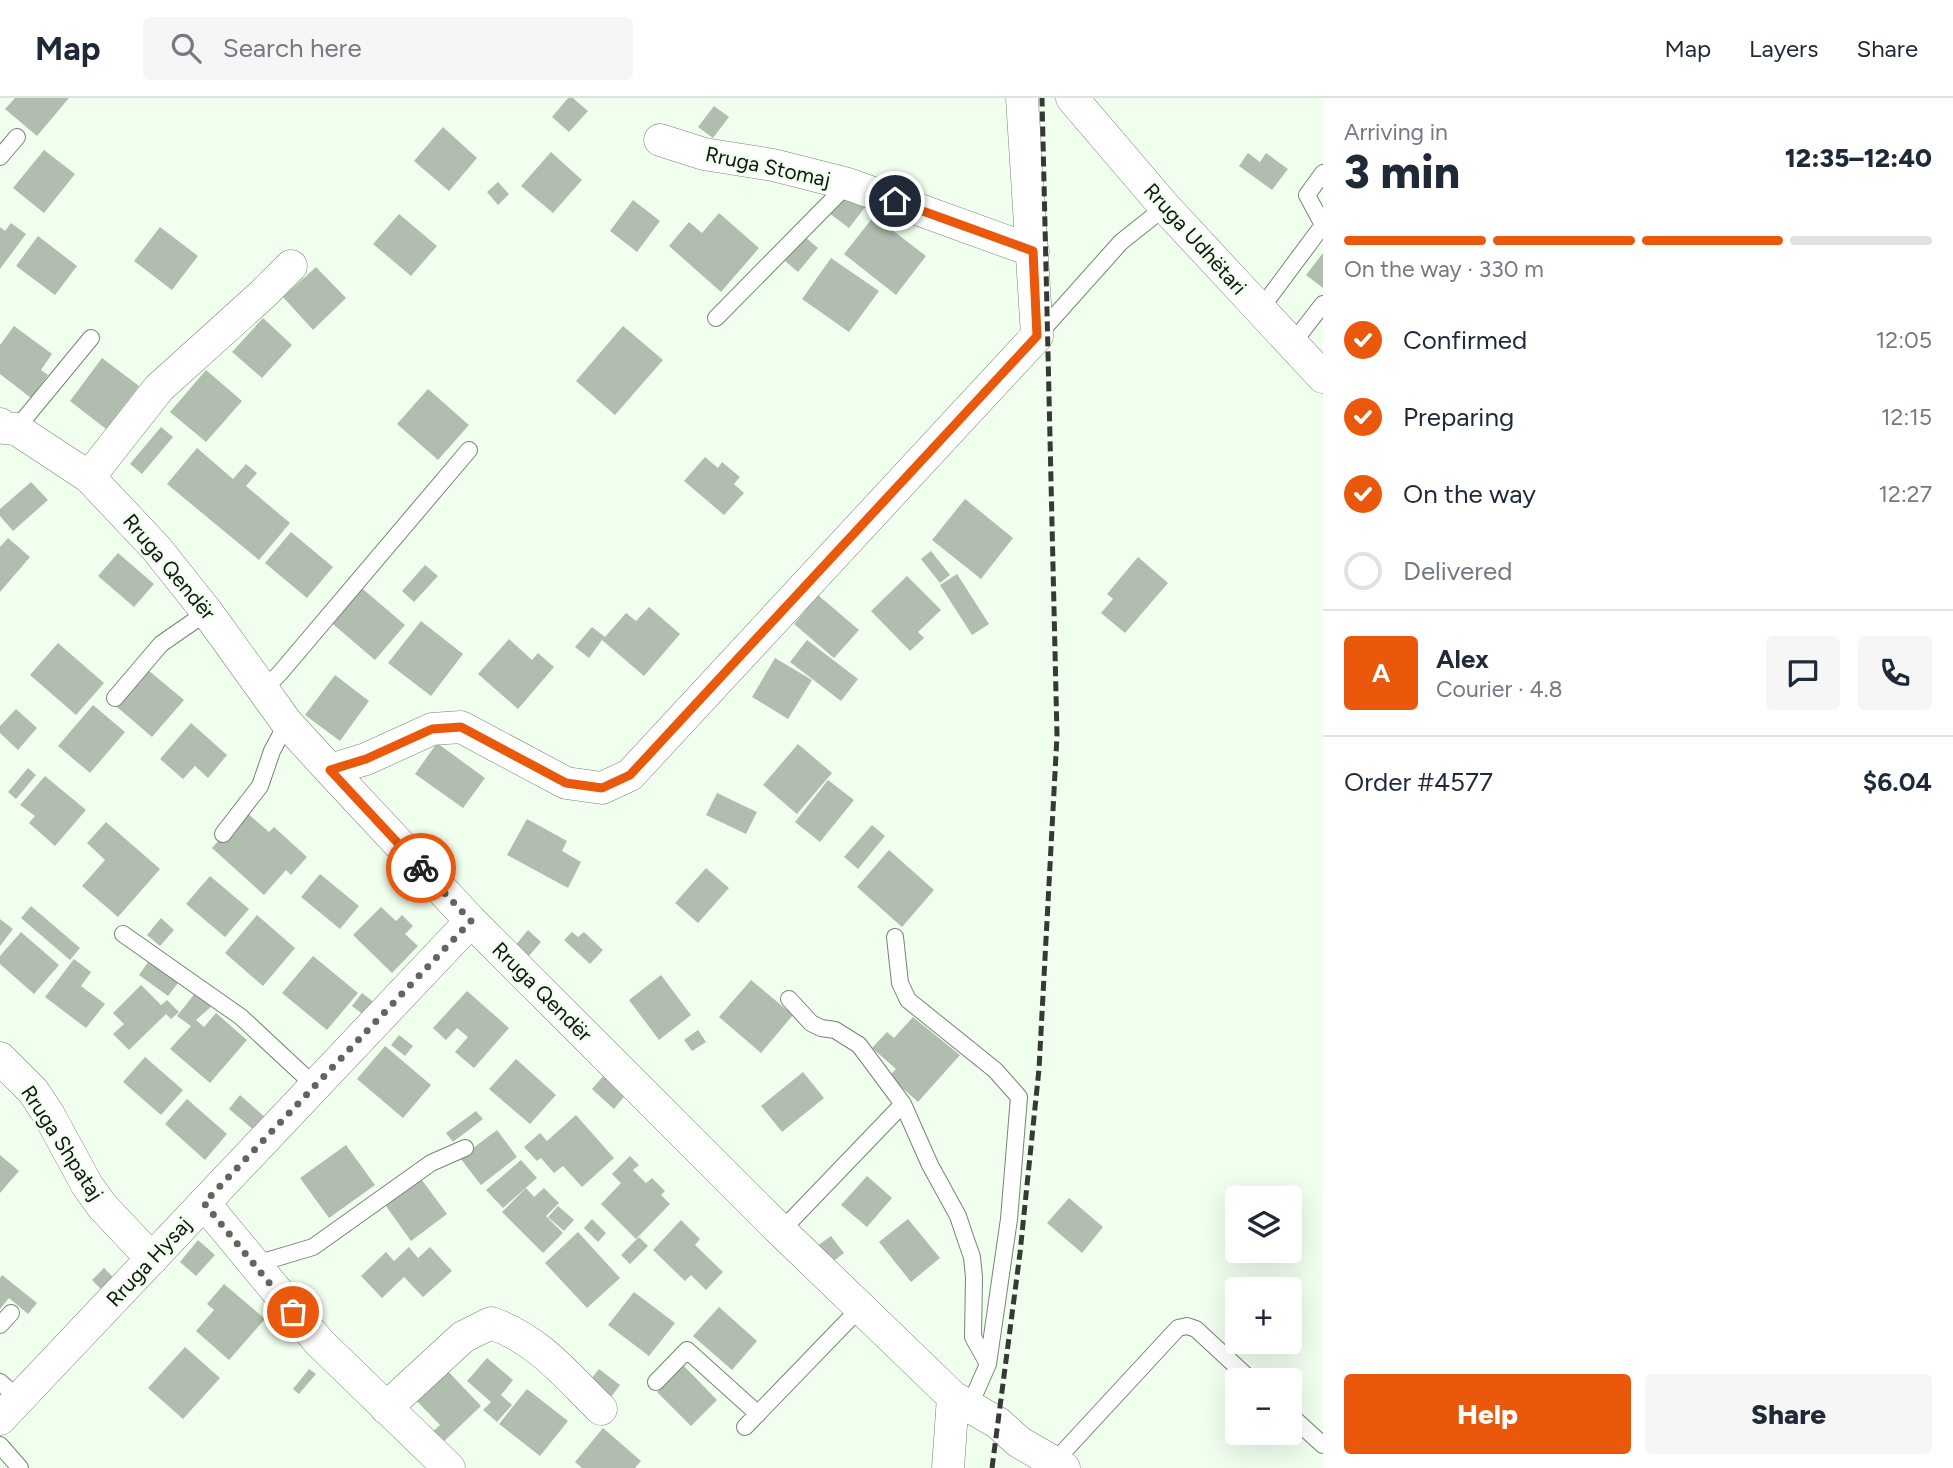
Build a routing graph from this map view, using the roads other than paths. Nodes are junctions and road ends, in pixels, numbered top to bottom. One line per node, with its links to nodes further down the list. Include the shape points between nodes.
1 (1022, 98): 9 (street)
2 (1072, 98): 8 (street, Rruga Udhëtari)
3 (17, 137): 5 (lane)
4 (660, 140): 7 (street, Rruga Stomaj, via 704,154)
5 (0, 157)
6 (1323, 173): 12 (lane, via 1307,195 1323,225)
7 (848, 184): 9 (street, Rruga Stomaj); 13 (lane)
8 (1165, 207): 12 (street, Rruga Udhëtari); 14 (lane, via 1121,242)
9 (1033, 251): 14 (street)
10 (291, 266): 20 (street, via 159,388)
11 (1323, 304): 16 (lane)
12 (1259, 311): 16 (street, Rruga Udhëtari)
13 (716, 318)
14 (1037, 336): 25 (street, via 630,775 602,788 566,783 461,727 432,729)
15 (91, 338): 18 (lane)
16 (1292, 344): 17 (street, Rruga Udhëtari)
17 (1323, 377)
18 (5, 428): 20 (street, Rruga Qendër)
19 (469, 450): 22 (lane)
20 (89, 477): 21 (street, Rruga Qendër, via 156,548)
21 (207, 612): 22 (street, Rruga Qendër); 23 (lane, via 161,644)
22 (263, 690): 24 (street, Rruga Qendër)
23 (115, 698)
24 (287, 723): 25 (street, Rruga Qendër); 26 (lane, via 260,786)
25 (330, 770): 27 (street, Rruga Qendër)
26 (223, 834)
27 (471, 921): 32 (street, Rruga Hysaj); 36 (street, Rruga Qendër)
28 (123, 934): 32 (lane, via 241,1017)
29 (895, 937): 40 (lane, via 900,983 908,1000 995,1070 1018,1097 1009,1219)
30 (789, 999): 33 (lane, via 811,1023 835,1030 859,1045)
31 (0, 1058): 37 (street, Rruga Shpataj, via 50,1115 102,1206)
32 (315, 1086): 35 (street, Rruga Hysaj)
33 (903, 1104): 36 (lane); 40 (lane, via 958,1216 972,1257 973,1337)
34 (465, 1148): 38 (lane, via 431,1163 313,1247)
35 (204, 1203): 37 (street, Rruga Hysaj); 38 (street)
36 (780, 1231): 39 (street, Rruga Qendër)
37 (152, 1259): 43 (street, Rruga Hysaj)
38 (256, 1264): 45 (street, via 311,1333)
39 (860, 1308): 44 (street, Rruga Qendër); 47 (lane)
40 (988, 1364): 44 (lane)
41 (1238, 1368): 52 (lane, via 1196,1329 1178,1328)
42 (656, 1382): 47 (lane, via 687,1350)
43 (6, 1400)
44 (962, 1401): 52 (street, Rruga Qendër); 55 (street)
45 (386, 1408): 46 (street, via 463,1337 491,1323 511,1330 546,1354); 54 (street)
46 (601, 1409)
47 (758, 1414): 49 (lane)
48 (1302, 1426): 51 (lane)
49 (745, 1427)
50 (0, 1445): 53 (lane)
51 (1323, 1445)
52 (1059, 1465)
53 (20, 1468)
54 (449, 1468)
55 (948, 1468)

